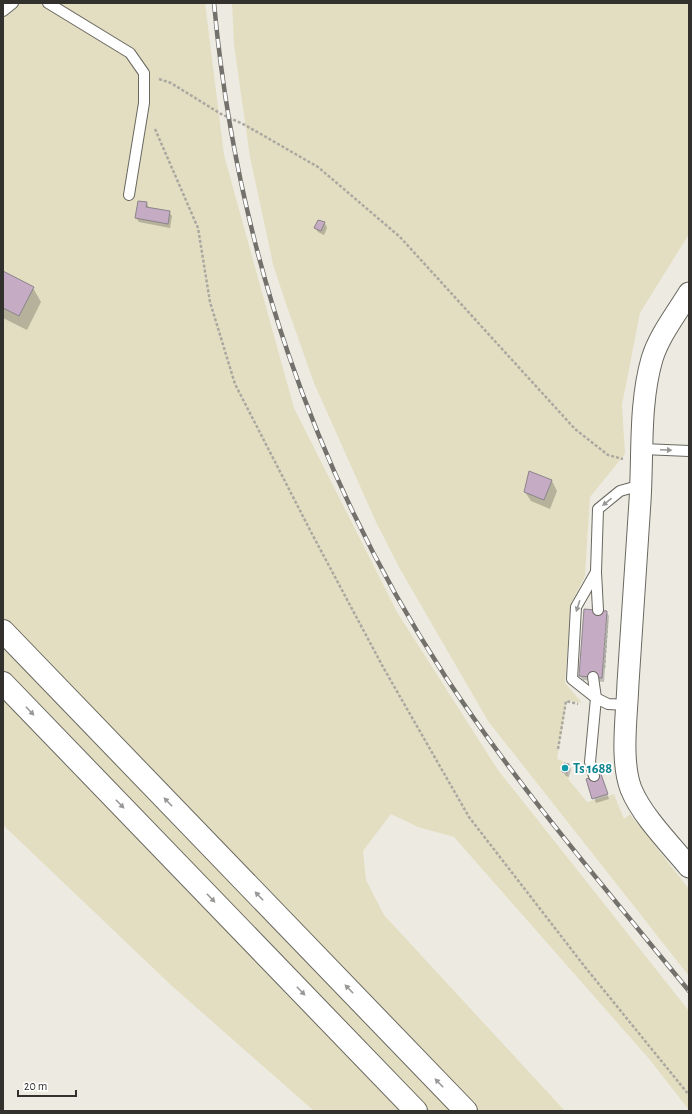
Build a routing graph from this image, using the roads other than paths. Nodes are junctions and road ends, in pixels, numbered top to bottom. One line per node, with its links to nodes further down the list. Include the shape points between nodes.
1 (13, 3): 3 (lane)
2 (48, 3): 4 (lane, via 130,54 144,74 144,103)
3 (3, 11)
4 (129, 194)
5 (689, 293): 7 (street, via 652,358 643,416)
6 (689, 451): 7 (lane, one-way to 6)
7 (643, 457): 8 (street)
8 (641, 485): 9 (lane, one-way to 9, via 620,491 598,509); 15 (street)
9 (596, 572): 10 (lane); 14 (lane, one-way to 14, via 576,607 572,679)
10 (598, 610)
11 (3, 631): 19 (highway, one-way to 11)
12 (593, 677): 14 (lane)
13 (3, 683): 18 (highway, one-way to 18)
14 (596, 698): 15 (lane, via 608,704); 16 (lane, via 590,762)
15 (627, 705): 17 (street, via 626,757 631,789 651,820)
16 (594, 776)
17 (689, 867)
18 (416, 1111)
19 (466, 1111)

